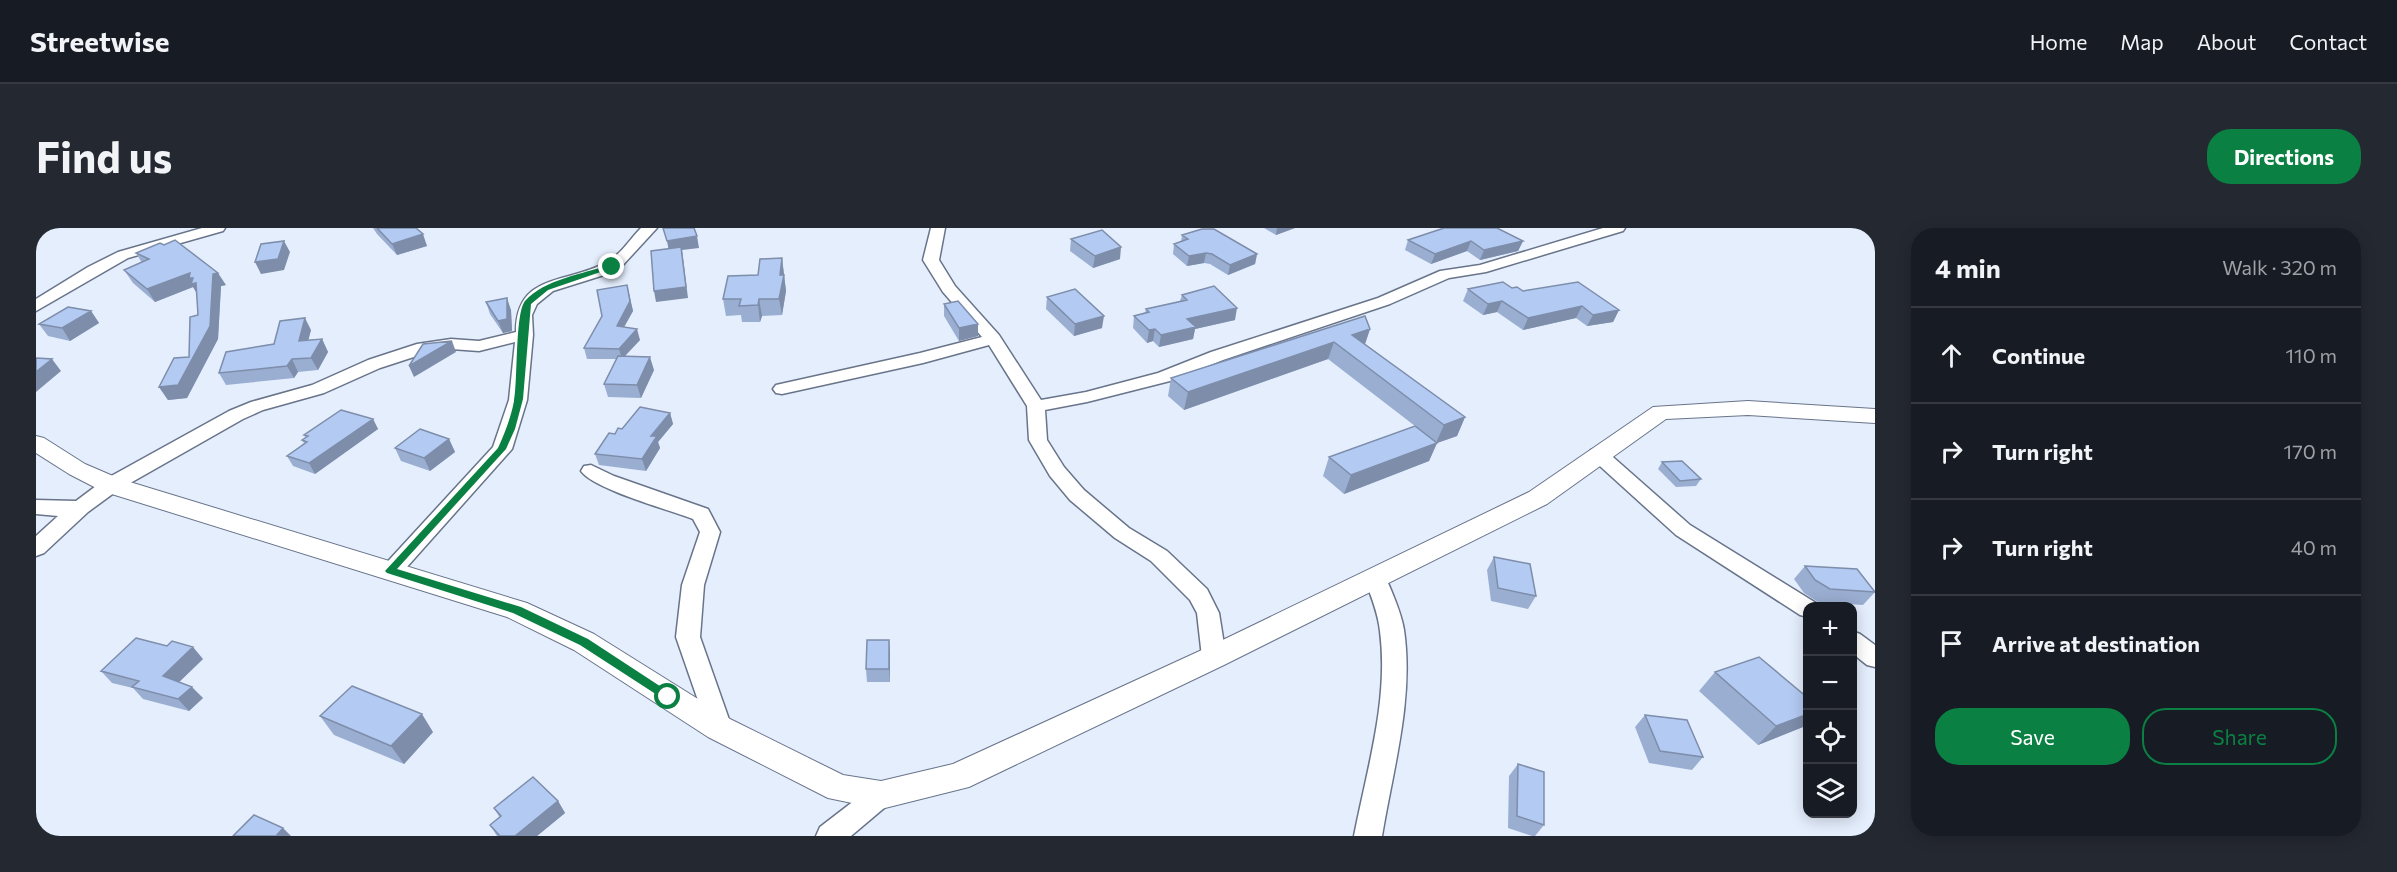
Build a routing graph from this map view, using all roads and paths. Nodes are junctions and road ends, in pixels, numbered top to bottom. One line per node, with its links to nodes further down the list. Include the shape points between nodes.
1 (218, 228): 5 (street, via 123,255)
2 (650, 228): 6 (street, via 612,267 534,295 527,303)
3 (938, 228): 7 (street, via 931,260 949,289)
4 (1618, 228): 9 (street, via 1481,269 1445,274 1383,302 1164,377 1087,398)
5 (36, 306)
6 (525, 335): 14 (street, via 479,346 423,348 318,389 257,406); 18 (street, via 519,399 502,449)
7 (993, 339): 8 (street); 9 (street)
8 (782, 389)
9 (1036, 406): 22 (street, via 1038,440 1077,495 1122,533 1159,556 1200,595 1208,614)
10 (1874, 418): 12 (street, via 1748,408 1661,412)
11 (36, 443): 14 (street, via 77,469)
12 (1598, 454): 19 (street, via 1538,498); 20 (street, via 1683,530)
13 (591, 471): 24 (street, via 607,481 701,514 707,522 710,532 693,585 688,637)
14 (111, 484): 16 (street); 18 (street)
15 (36, 507): 16 (street)
16 (81, 507): 17 (street)
17 (36, 548)
18 (390, 571): 24 (street, via 517,610 555,628 584,642)
19 (1375, 578): 22 (street); 27 (street, via 1392,631 1394,686)
20 (1803, 606)
21 (1857, 644): 23 (street)
22 (1214, 657): 25 (street, via 958,777)
23 (1875, 658)
24 (719, 728): 25 (street, via 839,788)
25 (881, 795): 26 (street)
26 (830, 836)
27 (1368, 836)

